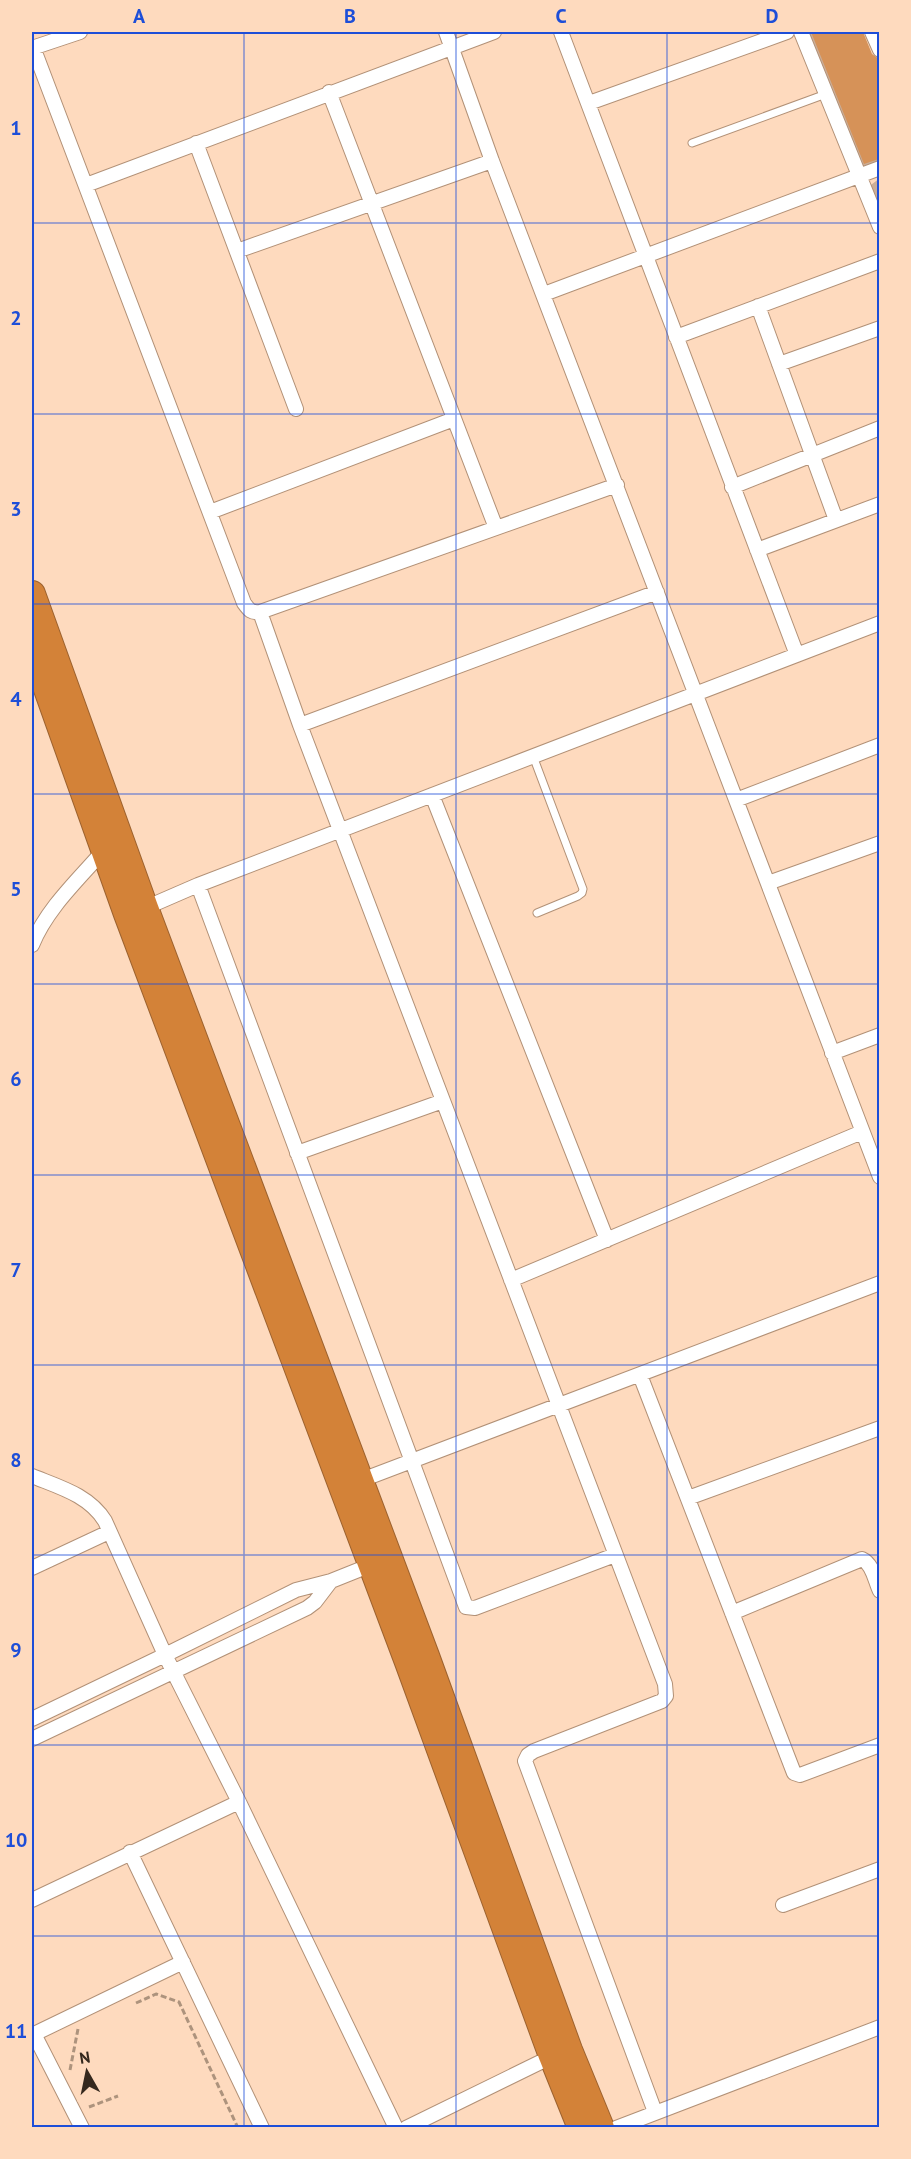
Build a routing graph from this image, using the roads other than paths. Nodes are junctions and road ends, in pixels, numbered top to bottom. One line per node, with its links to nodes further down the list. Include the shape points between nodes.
1 (80, 32): 9 (street)
2 (446, 32): 8 (street)
3 (494, 32): 8 (street)
4 (561, 32): 13 (street)
5 (787, 32): 13 (street)
6 (801, 32): 12 (street)
7 (872, 32): 10 (street)
8 (452, 47): 11 (street); 16 (street)
9 (32, 48): 19 (street)
10 (879, 50)
11 (329, 92): 14 (street); 20 (street)
12 (826, 94): 15 (lane); 18 (street)
13 (589, 103): 23 (street)
14 (196, 143): 19 (street); 22 (street)
15 (692, 143)
16 (492, 160): 20 (street); 25 (street)
17 (879, 168): 18 (street)
18 (859, 176): 21 (street); 23 (street)
19 (86, 185): 37 (street)
20 (372, 203): 22 (street); 31 (street)
21 (879, 227)
22 (237, 251): 30 (street)
23 (646, 256): 25 (street); 28 (street)
24 (879, 261): 26 (street)
25 (544, 294): 34 (street)
26 (758, 306): 28 (street); 29 (street)
27 (879, 328): 29 (street)
28 (676, 337): 35 (street)
29 (779, 364): 33 (street)
30 (296, 409)
31 (454, 419): 37 (street); 39 (street)
32 (879, 428): 33 (street)
33 (812, 455): 35 (street); 38 (street)
34 (616, 485): 39 (street); 41 (street)
35 (732, 487): 40 (street)
36 (879, 504): 38 (street)
37 (210, 512): 43 (street, via 244,603 253,613)
38 (836, 520): 40 (street)
39 (496, 528): 43 (street)
40 (757, 550): 46 (street)
41 (657, 592): 47 (street); 48 (street)
42 (32, 594): 58 (highway)
43 (260, 612): 48 (street)
44 (879, 623): 46 (street)
45 (32, 648): 55 (highway)
46 (797, 655): 47 (street)
47 (696, 694): 50 (street); 52 (street)
48 (300, 725): 53 (street)
49 (879, 746): 52 (street)
50 (533, 756): 51 (street); 59 (lane, via 583,889 578,896)
51 (432, 795): 53 (street); 67 (street)
52 (736, 800): 56 (street)
53 (340, 830): 57 (street); 63 (street)
54 (879, 843): 56 (street)
55 (105, 849): 60 (street, via 49,914); 79 (highway)
56 (768, 883): 62 (street)
57 (198, 885): 58 (street); 65 (street)
58 (145, 908): 75 (highway)
59 (537, 913)
60 (32, 945)
61 (879, 1035): 62 (street)
62 (832, 1053): 64 (street)
63 (443, 1101): 65 (street); 68 (street)
64 (862, 1132): 66 (street); 67 (street)
65 (297, 1153): 73 (street)
66 (879, 1177)
67 (607, 1240): 68 (street)
68 (511, 1280): 71 (street)
69 (879, 1283): 70 (street)
70 (640, 1375): 71 (street); 76 (street)
71 (558, 1406): 73 (street); 78 (street)
72 (879, 1428): 76 (street)
73 (411, 1462): 75 (street); 78 (street, via 466,1607 475,1608)
74 (32, 1476): 77 (street, via 88,1501 98,1510)
75 (359, 1481): 79 (highway)
76 (688, 1498): 83 (street)
77 (109, 1532): 80 (street); 84 (street)
78 (615, 1555): 98 (street, via 665,1684 666,1696 662,1701 534,1751 525,1761)
79 (380, 1561): 81 (street); 97 (highway)
80 (32, 1568)
81 (331, 1581): 84 (street, via 296,1590); 85 (street, via 307,1608)
82 (879, 1591): 83 (street, via 870,1566 862,1559)
83 (732, 1613): 88 (street, via 794,1773 800,1775)
84 (165, 1655): 85 (street); 86 (street)
85 (173, 1672): 87 (street); 89 (street)
86 (32, 1719)
87 (32, 1738)
88 (879, 1745)
89 (239, 1802): 90 (street); 101 (street)
90 (130, 1852): 92 (street); 94 (street)
91 (879, 1869): 93 (street)
92 (32, 1900)
93 (783, 1905)
94 (183, 1962): 96 (street); 100 (street)
95 (879, 2027): 98 (street)
96 (33, 2034): 99 (street)
97 (561, 2053): 102 (street); 103 (highway); 104 (highway)
98 (655, 2112): 105 (street)
99 (82, 2127)
100 (262, 2127)
101 (396, 2127)
102 (406, 2127)
103 (580, 2127)
104 (600, 2127)
105 (616, 2127)

